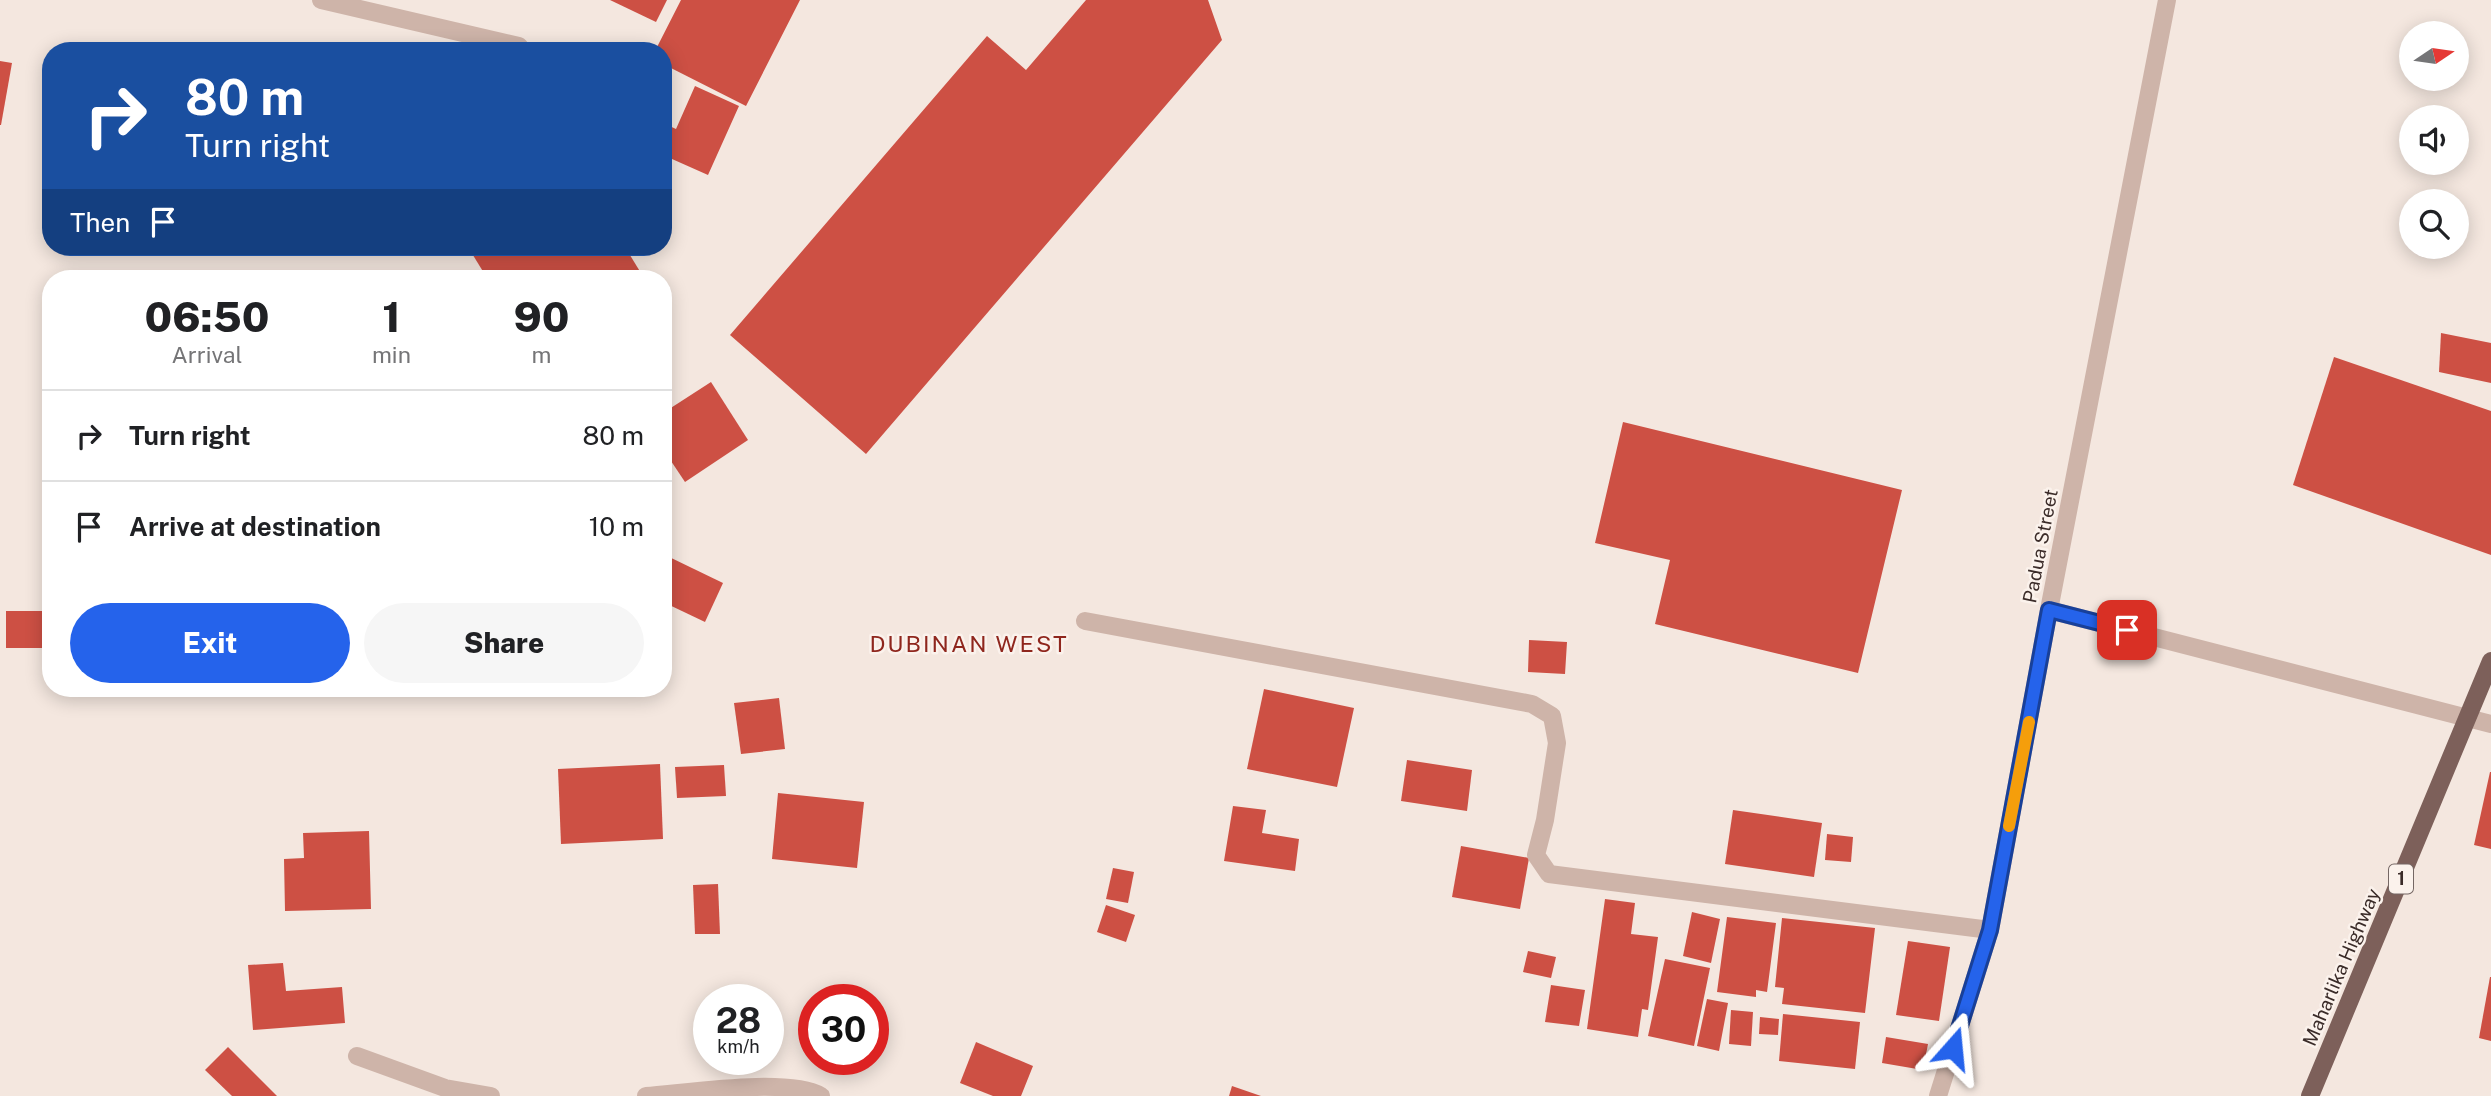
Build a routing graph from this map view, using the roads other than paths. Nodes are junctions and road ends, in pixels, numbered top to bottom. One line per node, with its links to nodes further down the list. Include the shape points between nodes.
1 (321, 0): 3 (street)
2 (2167, 0): 4 (street, Padua Street)
3 (502, 42)
4 (2049, 610): 7 (street); 9 (street, Padua Street)
5 (1084, 621): 9 (street, via 1532,704 1552,716 1557,743 1536,855 1549,874)
6 (2491, 661): 7 (main road, Maharlika Highway / 1)
7 (2468, 719): 8 (street); 15 (main road, Maharlika Highway / 1)
8 (2491, 724)
9 (1990, 930): 14 (street, Padua Street)
10 (357, 1056): 11 (street, via 445,1088)
11 (491, 1096)
12 (646, 1096): 13 (street, via 782,1086)
13 (821, 1096)
14 (1938, 1096)
15 (2310, 1096)

